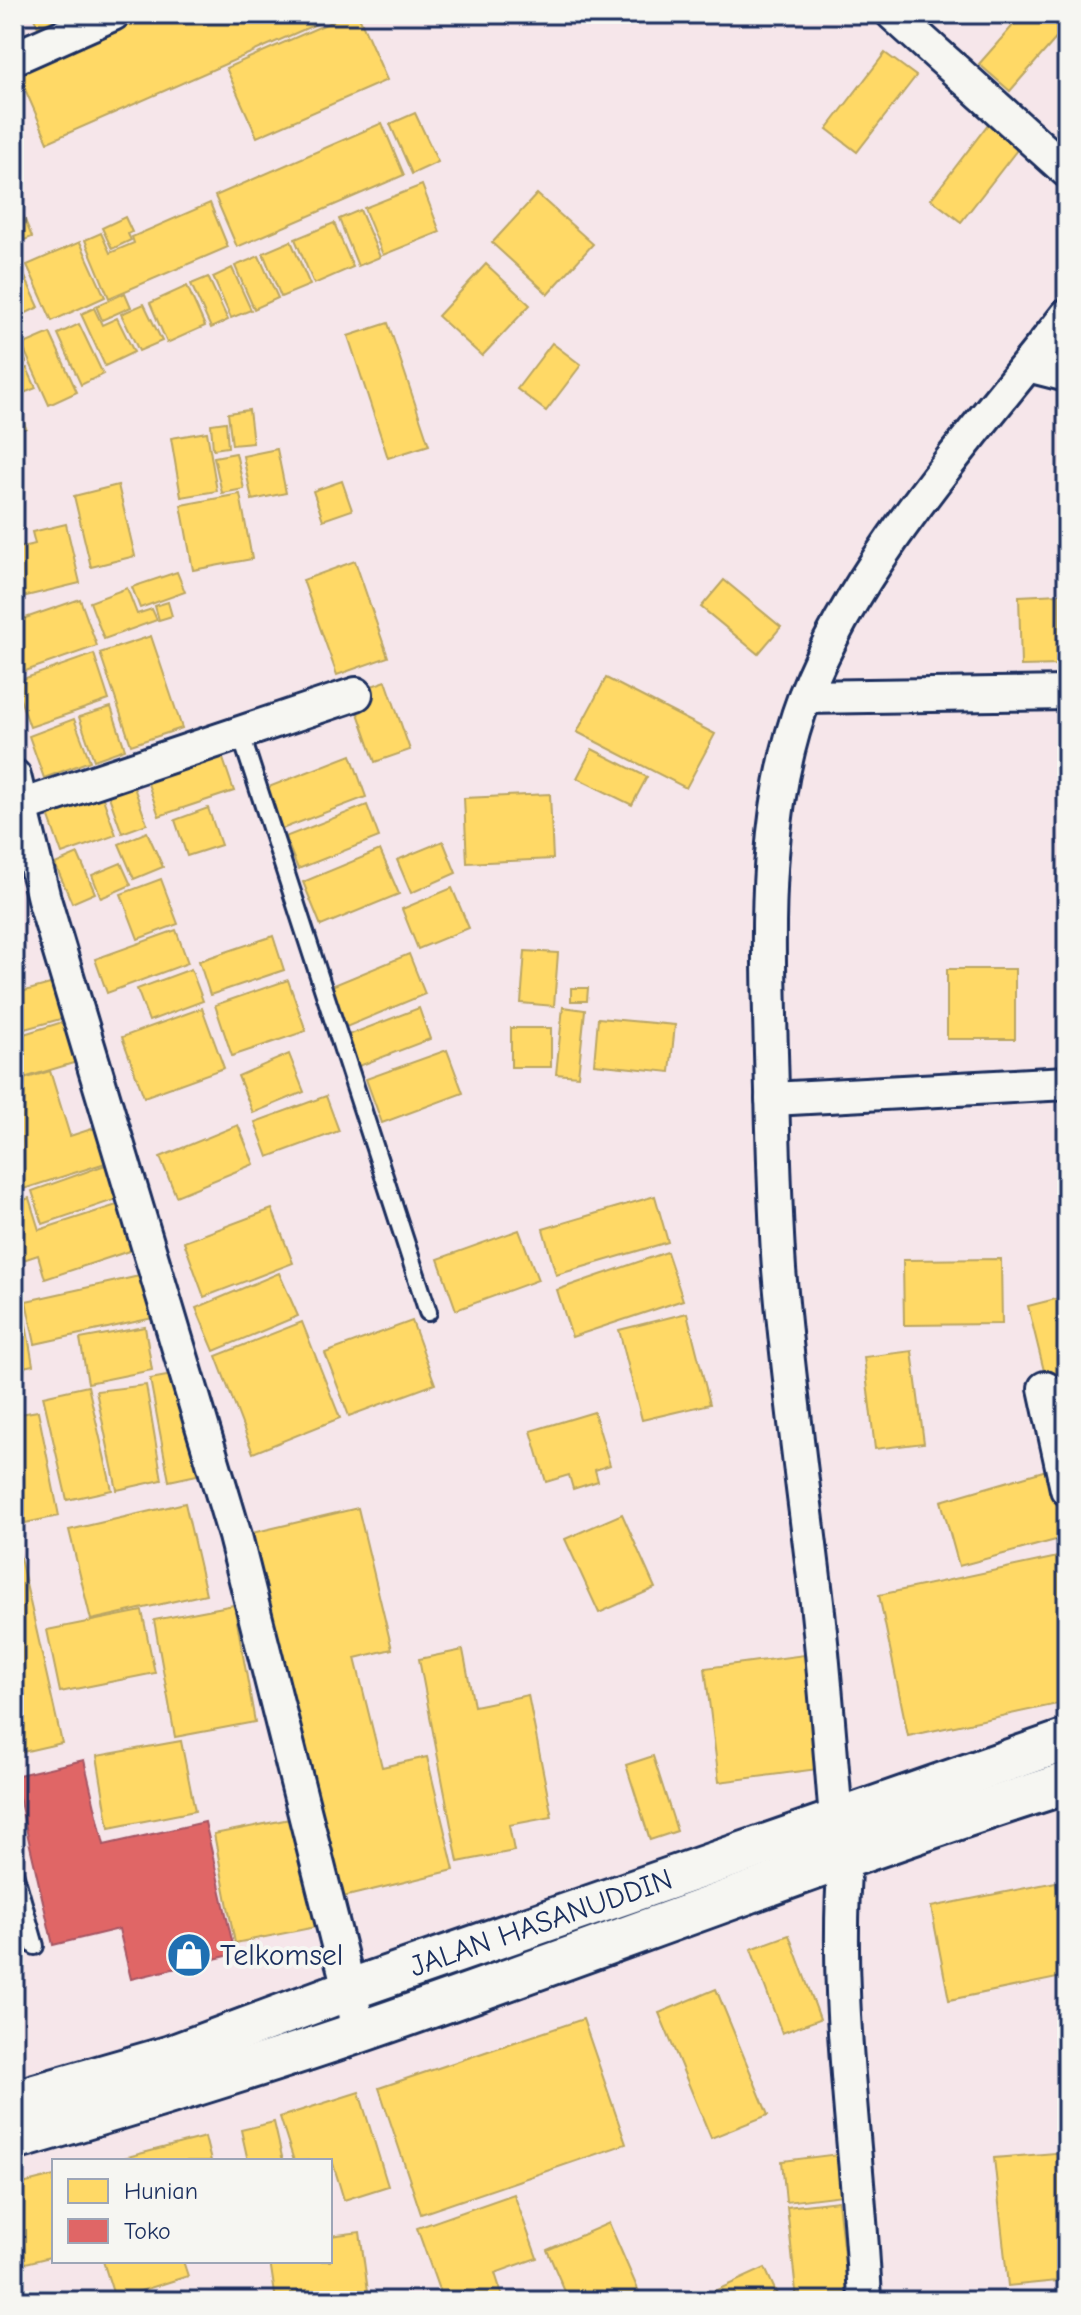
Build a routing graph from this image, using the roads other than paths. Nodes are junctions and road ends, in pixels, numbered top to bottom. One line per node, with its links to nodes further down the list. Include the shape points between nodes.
1 (113, 14): 3 (street)
2 (893, 14): 4 (street)
3 (14, 58)
4 (1067, 171)
5 (1067, 315): 6 (street)
6 (1028, 365): 7 (street); 10 (street, via 892,539 844,612)
7 (1067, 375)
8 (1067, 693): 10 (street)
9 (356, 694): 11 (street)
10 (805, 697): 15 (street, via 772,842)
11 (240, 732): 13 (street); 16 (lane)
12 (14, 776): 13 (street)
13 (19, 807): 25 (street, via 235,1536)
14 (1067, 1083): 15 (street)
15 (772, 1099): 21 (street, via 780,1274)
16 (428, 1312)
17 (1045, 1388): 18 (street)
18 (1067, 1489)
19 (1067, 1740): 21 (street, JALAN HASANUDDIN)
20 (1067, 1783): 22 (street, JALAN HASANUDDIN)
21 (836, 1819): 25 (street, JALAN HASANUDDIN)
22 (845, 1858): 26 (street, JALAN HASANUDDIN); 29 (street, via 840,1927)
23 (14, 1872): 24 (lane)
24 (35, 1946)
25 (351, 1989): 26 (street); 27 (street, JALAN HASANUDDIN, via 171,2056)
26 (360, 2032): 28 (street, JALAN HASANUDDIN)
27 (14, 2101)
28 (14, 2140)
29 (865, 2301)

